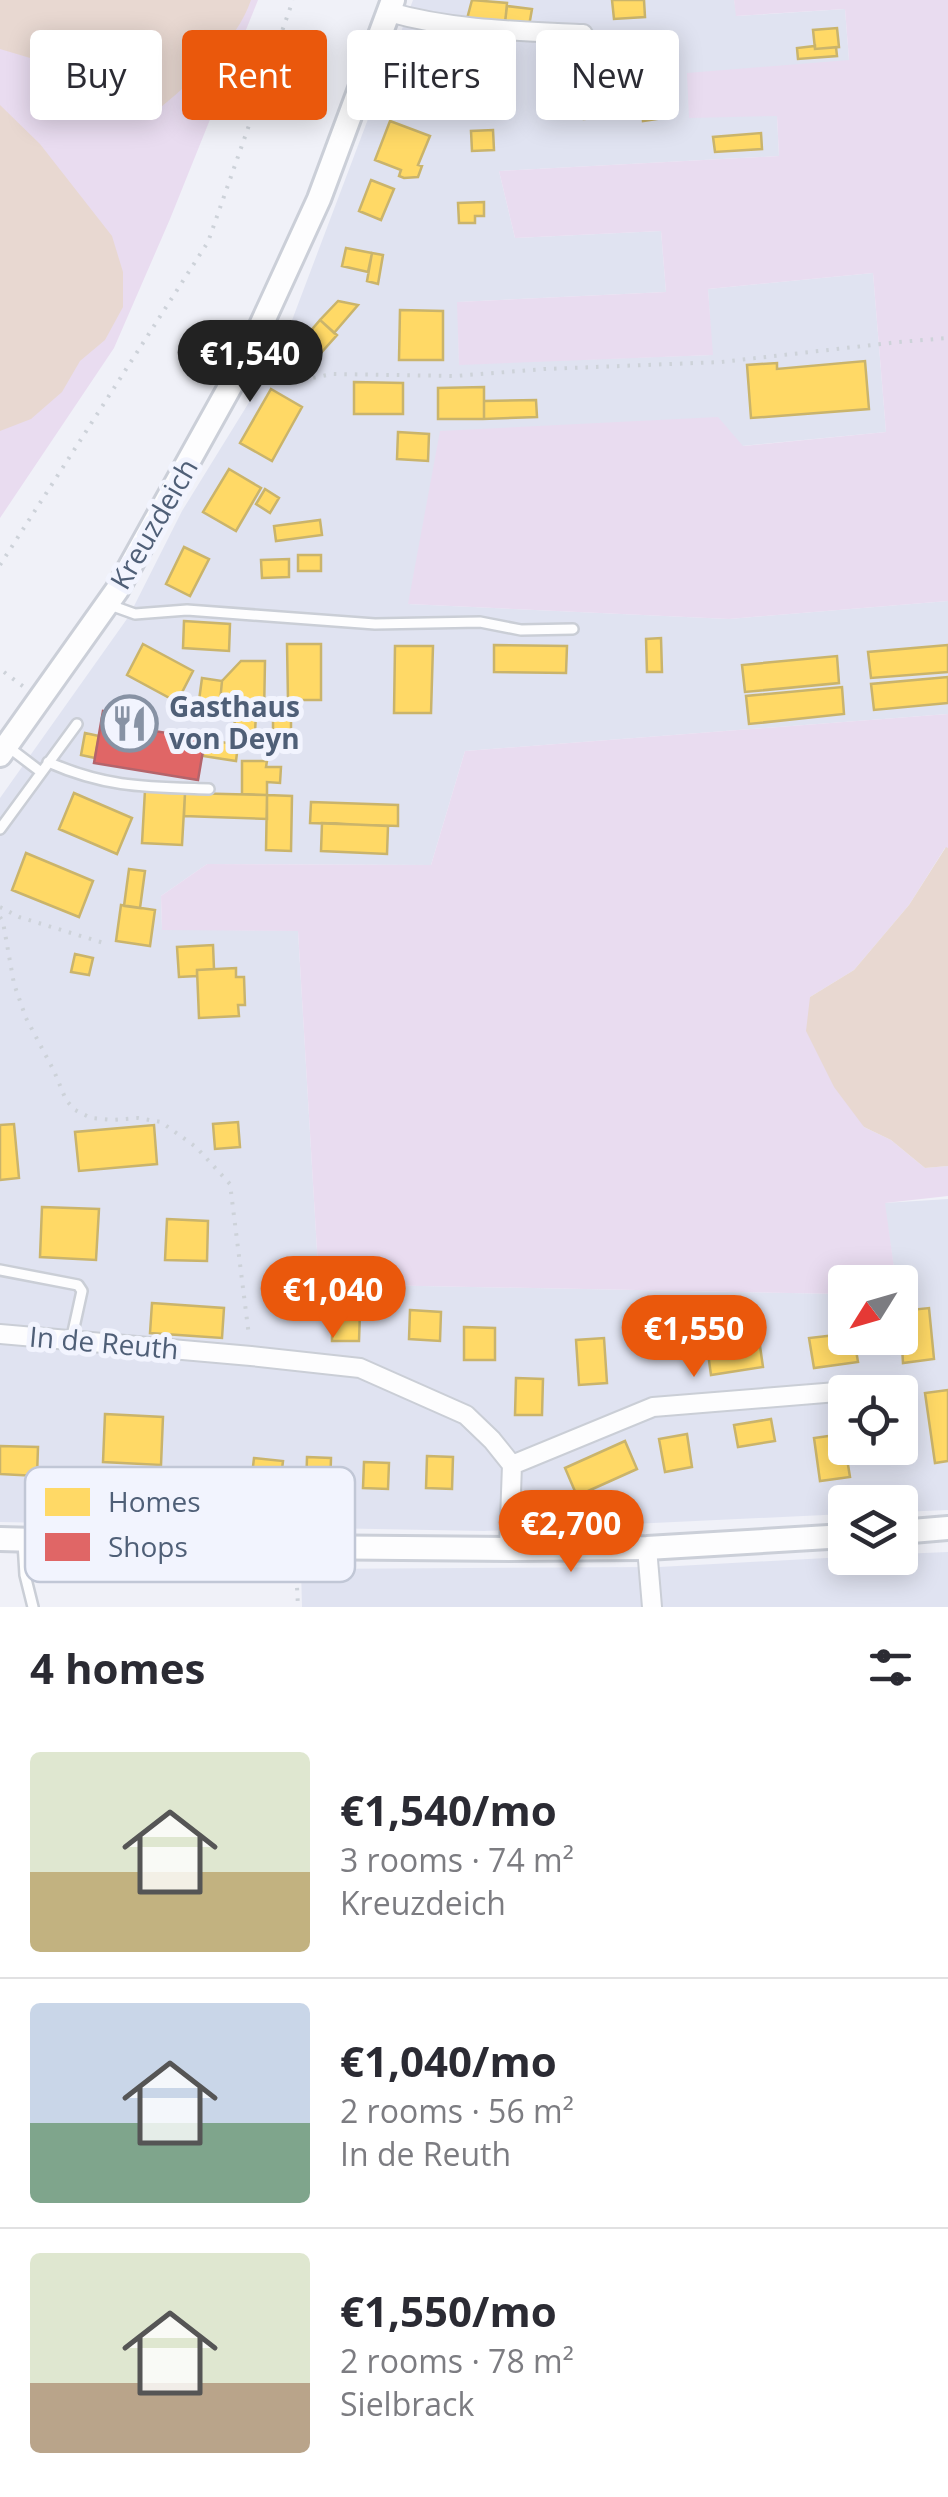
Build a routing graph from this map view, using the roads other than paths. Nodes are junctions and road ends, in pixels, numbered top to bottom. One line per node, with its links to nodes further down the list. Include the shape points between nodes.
1 (391, 6): 2 (street, via 424,22); 3 (street, Kreuzdeich, via 319,198 247,356)
2 (536, 31)
3 (108, 604): 4 (lane, via 134,614 204,611); 6 (street, Kreuzdeich)
4 (572, 629)
5 (76, 724): 7 (lane)
6 (3, 750): 8 (lane)
7 (48, 762): 8 (lane); 9 (lane, via 126,786)
8 (41, 772): 10 (lane)
9 (209, 789)
10 (0, 828)
11 (0, 1270): 13 (lane, via 78,1285)
12 (0, 1334): 13 (street, In de Reuth)
13 (71, 1340): 15 (street, In de Reuth, via 360,1368 466,1415)
14 (828, 1393): 15 (street, via 653,1407)
15 (512, 1465): 22 (street)
16 (948, 1528): 17 (street)
17 (918, 1530)
18 (828, 1537): 21 (street)
19 (12, 1539): 23 (lane)
20 (355, 1548): 22 (street)
21 (647, 1548): 22 (street); 26 (street)
22 (509, 1549)
23 (25, 1574)
24 (27, 1582): 25 (lane)
25 (33, 1607)
26 (652, 1607)

